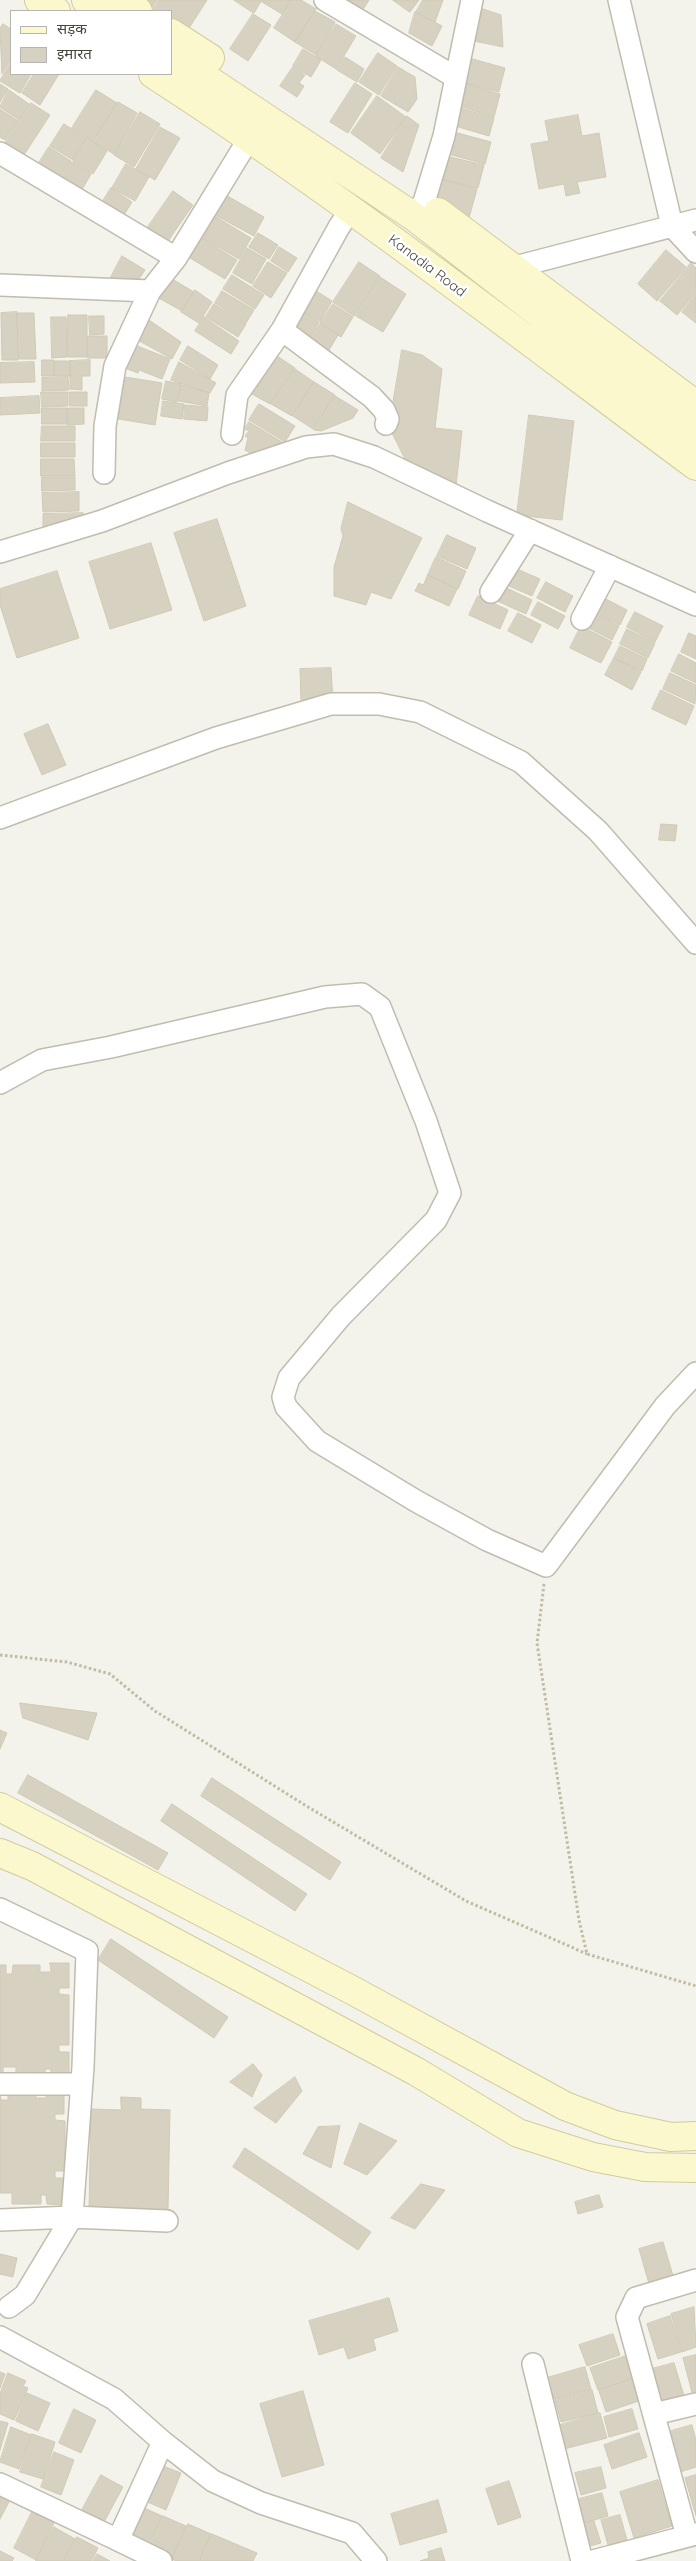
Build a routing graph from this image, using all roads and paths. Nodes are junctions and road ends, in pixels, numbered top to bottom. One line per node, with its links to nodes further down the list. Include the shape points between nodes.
1 (39, 0): 7 (street)
2 (86, 0): 8 (street)
3 (120, 0): 9 (street)
4 (325, 0): 13 (street)
5 (472, 0): 13 (street)
6 (619, 0): 20 (street)
7 (54, 10)
8 (101, 10)
9 (136, 10)
10 (172, 34): 16 (street)
11 (172, 57): 14 (street, Kanadia Road)
12 (155, 75): 14 (street, Kanadia Road)
13 (455, 77): 18 (street, via 444,136)
14 (259, 127): 16 (street, Kanadia Road); 17 (street, Kanadia Road); 22 (street)
15 (0, 153): 22 (street)
16 (339, 153): 18 (street, Kanadia Road)
17 (351, 209): 26 (street); 32 (street, Kanadia Road)
18 (419, 209): 23 (street, Kanadia Road)
19 (696, 220): 20 (street)
20 (672, 226): 21 (street); 23 (street)
21 (696, 252)
22 (176, 258): 25 (street)
23 (505, 273): 27 (street, Kanadia Road)
24 (0, 285): 25 (street)
25 (150, 291): 33 (street, via 115,366 105,426)
26 (282, 330): 29 (street, via 372,397 384,410 388,419); 30 (street, via 237,395)
27 (640, 376): 28 (street); 31 (street, Kanadia Road)
28 (696, 405)
29 (386, 424)
30 (232, 434)
31 (696, 435)
32 (696, 466)
33 (104, 473)
34 (530, 530): 35 (street, via 374,457 334,444 306,447 102,521); 36 (street); 37 (street)
35 (0, 552)
36 (610, 566): 38 (street); 39 (street)
37 (491, 592)
38 (696, 605)
39 (582, 619)
40 (0, 818): 41 (street, via 226,735 330,704 379,704 420,712 521,762 598,831)
41 (696, 943)
42 (0, 1083): 44 (street, via 42,1060 326,998 362,994 380,1007 426,1121 450,1193 436,1220 341,1316 289,1378 283,1397 286,1406 317,1441 487,1540)
43 (696, 1373): 44 (street, via 665,1406)
44 (546, 1566): 49 (path, via 537,1643 579,1920)
45 (0, 1655): 49 (path, via 68,1662 110,1674 155,1711 466,1901)
46 (0, 1807): 53 (street, via 350,1989 565,2106 615,2125 672,2137)
47 (0, 1853): 54 (street, via 32,1866 417,2072 518,2133 593,2157 645,2168)
48 (0, 1909): 52 (street, via 87,1952)
49 (587, 1954): 50 (path)
50 (696, 1986)
51 (0, 2084): 52 (street)
52 (81, 2084): 55 (street)
53 (696, 2136)
54 (696, 2168)
55 (72, 2217): 56 (street); 57 (street); 59 (street, via 25,2294)
56 (0, 2220)
57 (167, 2220)
58 (696, 2280): 63 (street, via 636,2298 630,2306 627,2317)
59 (5, 2304): 60 (street)
60 (2, 2338): 64 (street, via 114,2399)
61 (533, 2364): 70 (street)
62 (696, 2404): 63 (street)
63 (654, 2414): 66 (street)
64 (163, 2442): 67 (street); 69 (street, via 213,2481 261,2503 352,2533)
65 (0, 2484): 67 (street)
66 (692, 2535): 71 (street)
67 (118, 2540): 68 (street)
68 (161, 2561)
69 (376, 2561)
70 (582, 2561)
71 (593, 2561)

